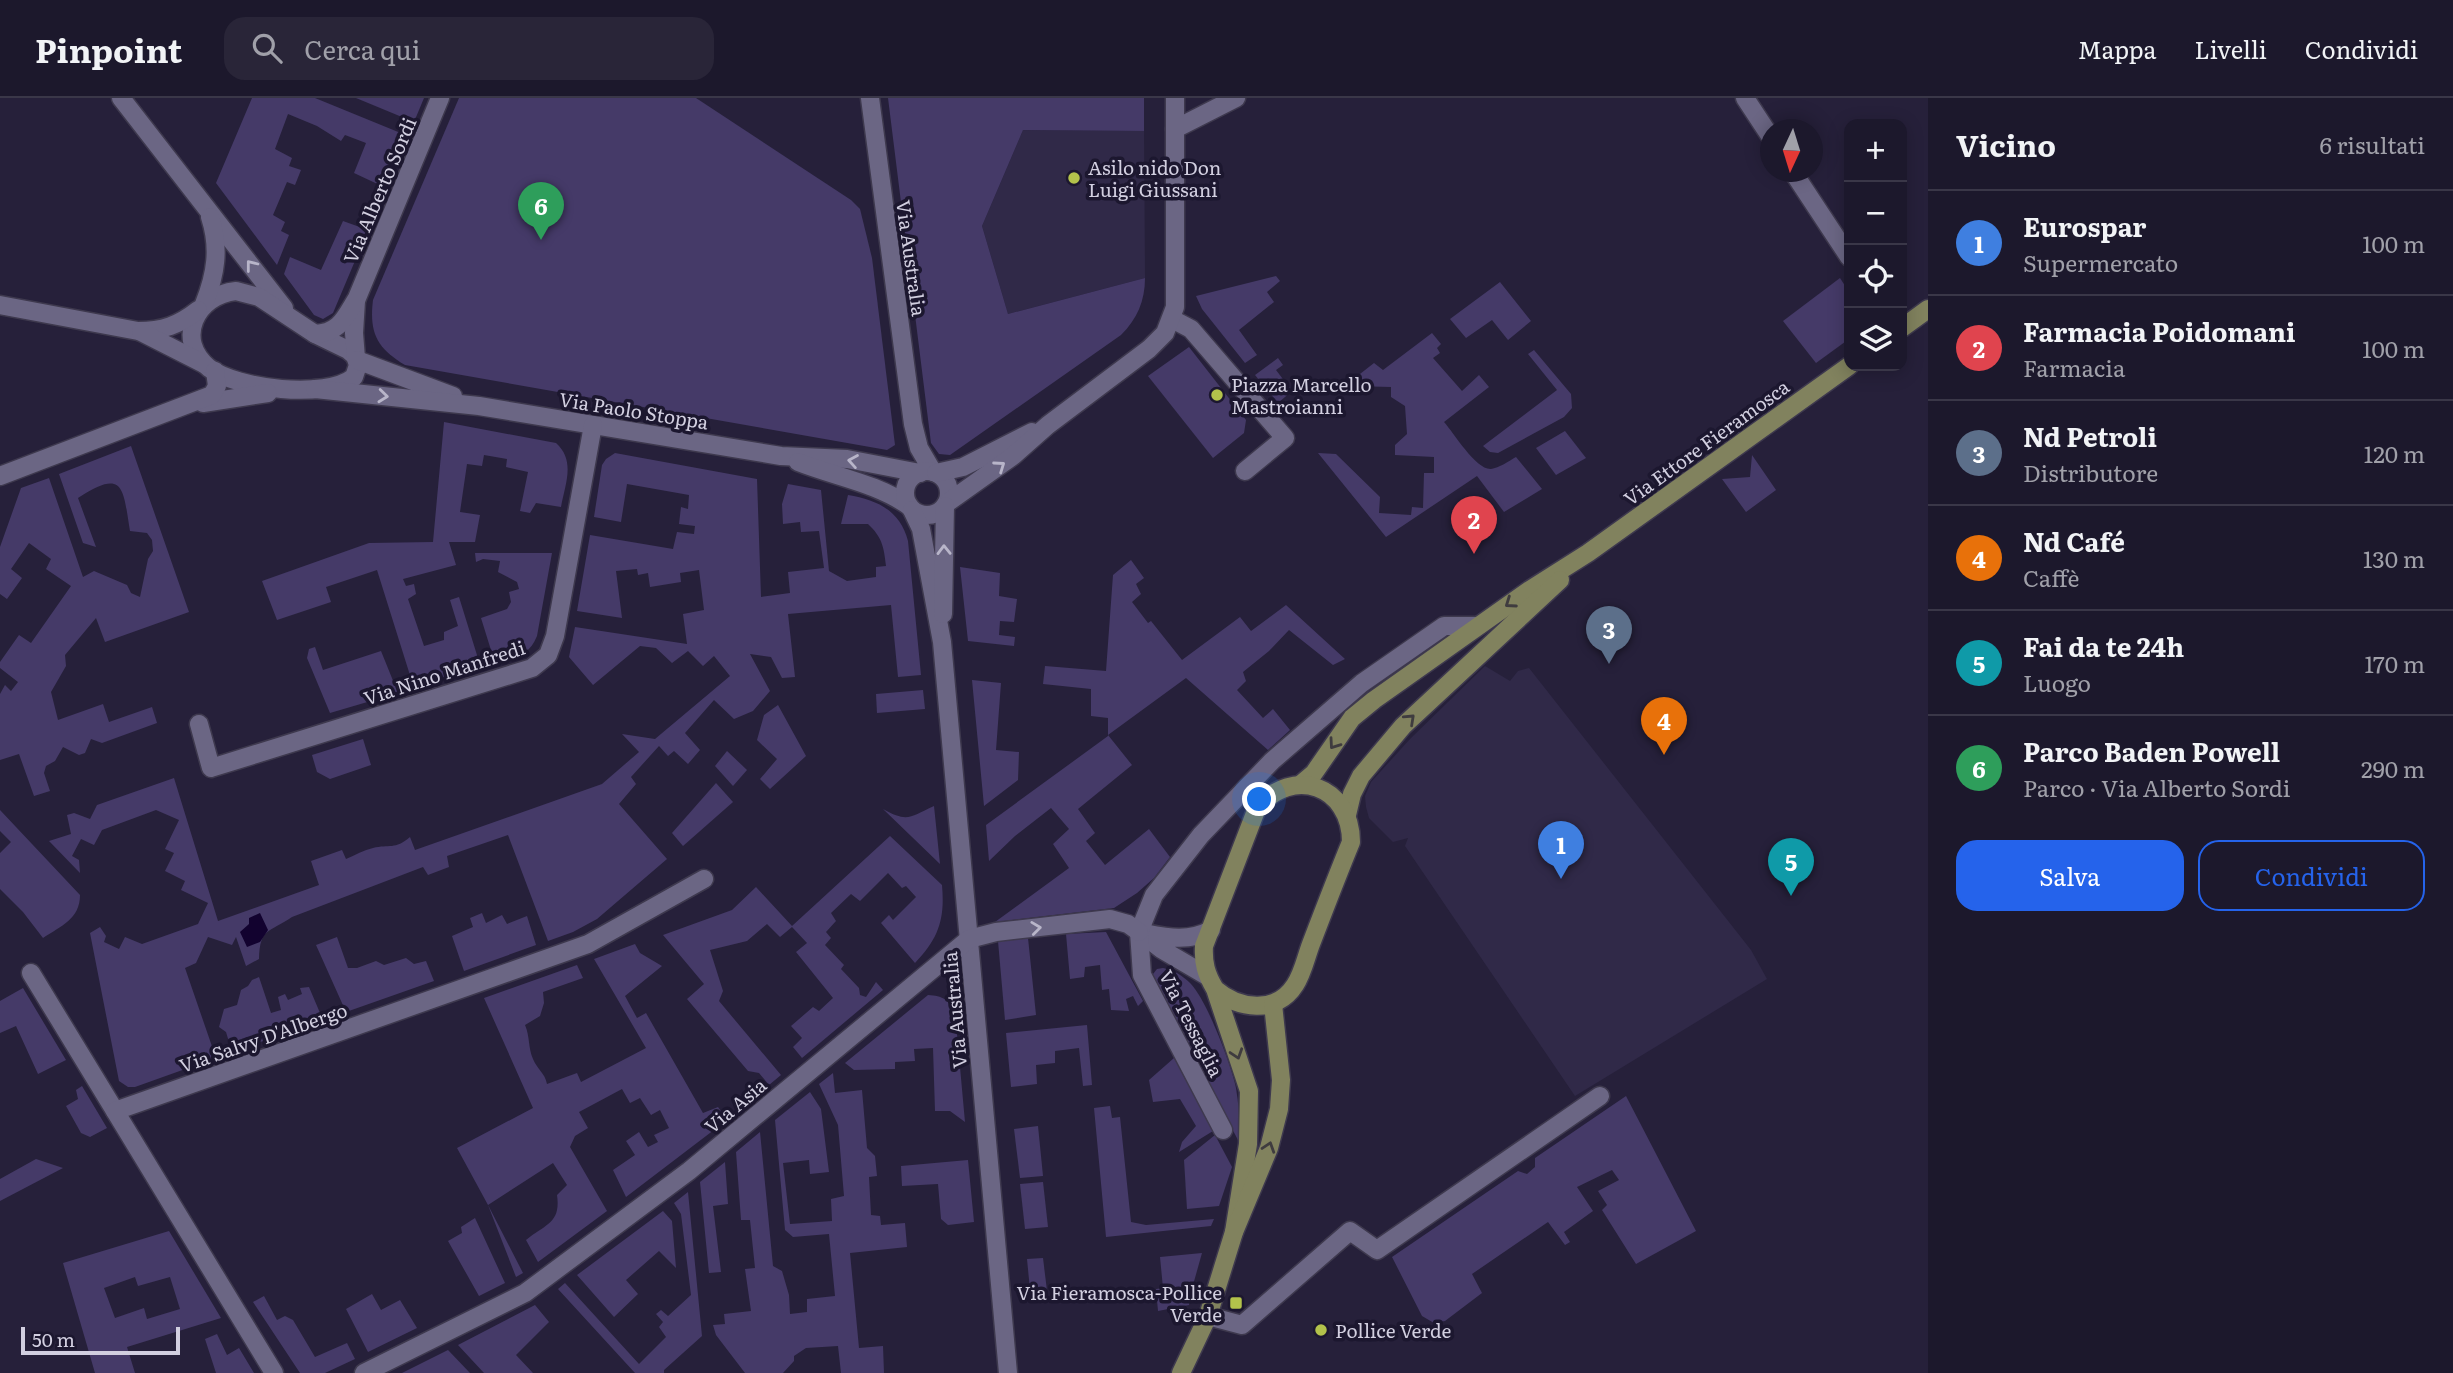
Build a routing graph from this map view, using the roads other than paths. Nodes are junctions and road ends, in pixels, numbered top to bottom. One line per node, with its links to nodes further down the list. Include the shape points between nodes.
1 (121, 98): 10 (street)
2 (440, 98): 12 (street, Via Alberto Sordi)
3 (870, 98): 32 (street, Via Australia)
4 (1175, 98): 8 (street)
5 (1236, 98): 8 (street)
6 (1745, 98): 7 (street)
7 (1760, 121)
8 (1175, 129): 17 (street)
9 (1800, 182): 11 (street)
10 (208, 210): 14 (street, via 217,249); 16 (street, one-way to 10)
11 (1844, 249)
12 (357, 298): 20 (street, Via Alberto Sordi, via 333,331); 21 (street, Via Alberto Sordi)
13 (0, 306): 19 (street)
14 (202, 306): 16 (street, Via Paolo Stoppa, via 225,292 236,291 259,297); 19 (street, Via Paolo Stoppa, via 170,328); 22 (street, via 192,337 201,359)
15 (1928, 309): 18 (main road)
16 (293, 319): 20 (street, Via Paolo Stoppa)
17 (1172, 319): 29 (street, via 1149,349); 31 (street, via 1191,329 1285,438)
18 (1907, 324)
19 (138, 331): 22 (street)
20 (315, 334): 21 (street, Via Paolo Stoppa)
21 (357, 359): 24 (street, via 351,380); 27 (street, Via Paolo Stoppa)
22 (212, 369): 25 (street, via 263,388); 26 (street, via 218,380 215,391)
23 (1844, 370): 36 (main road, Via Ettore Fieramosca)
24 (315, 389): 25 (street); 27 (street, Via Paolo Stoppa, one-way to 27)
25 (295, 390): 26 (street)
26 (189, 405): 33 (street)
27 (479, 406): 28 (street, Via Paolo Stoppa)
28 (593, 425): 30 (street, Via Paolo Stoppa); 39 (street, Via Nino Manfredi, via 555,636 548,655 532,668 211,768)
29 (1048, 425): 32 (street, via 963,467); 34 (street, one-way to 29, via 1013,457)
30 (781, 456): 32 (street, one-way to 30, via 847,459); 35 (street, via 873,485)
31 (1245, 471)
32 (921, 474): 34 (street, via 948,486); 35 (street, via 906,499)
33 (0, 476)
34 (946, 504): 35 (street, via 926,516); 38 (street, one-way to 34)
35 (911, 508): 38 (street, via 921,529)
36 (1588, 553): 37 (main road, one-way to 37); 41 (main road, one-way to 36, via 1361,776 1403,726)
37 (1478, 626): 40 (main road, one-way to 40, via 1352,718 1314,773); 44 (street, via 1444,626 1433,632 1362,683 1272,761 1201,835 1154,895)
38 (942, 642): 45 (street, Via Australia)
39 (199, 724)
40 (1301, 784): 41 (main road, via 1330,794); 43 (main road, via 1278,790 1257,808)
41 (1347, 815): 48 (main road, via 1350,842 1295,985)
42 (704, 879): 50 (street, Via Salvy D'Albergo, via 588,944)
43 (1210, 930): 44 (street, via 1185,939); 47 (main road, via 1203,961)
44 (1139, 932): 45 (street, Via Asia, one-way to 44, via 1110,919 1128,923); 47 (street); 51 (street, Via Tessaglia, via 1142,975)
45 (969, 939): 55 (street, Via Asia, via 689,1171 525,1293); 56 (street, Via Australia)
46 (31, 973): 50 (street)
47 (1211, 982): 48 (main road, via 1227,999 1241,1005); 52 (main road, one-way to 52, via 1249,1091 1248,1144)
48 (1273, 1004): 52 (main road, one-way to 48, via 1269,1148 1279,1109 1281,1080)
49 (1600, 1096): 53 (street, via 1377,1250 1350,1231 1242,1325)
50 (115, 1111): 54 (street)
51 (1223, 1130)
52 (1234, 1233): 53 (main road)
53 (1208, 1316): 57 (main road)
54 (274, 1373)
55 (363, 1373)
56 (1009, 1373)
57 (1181, 1373)

